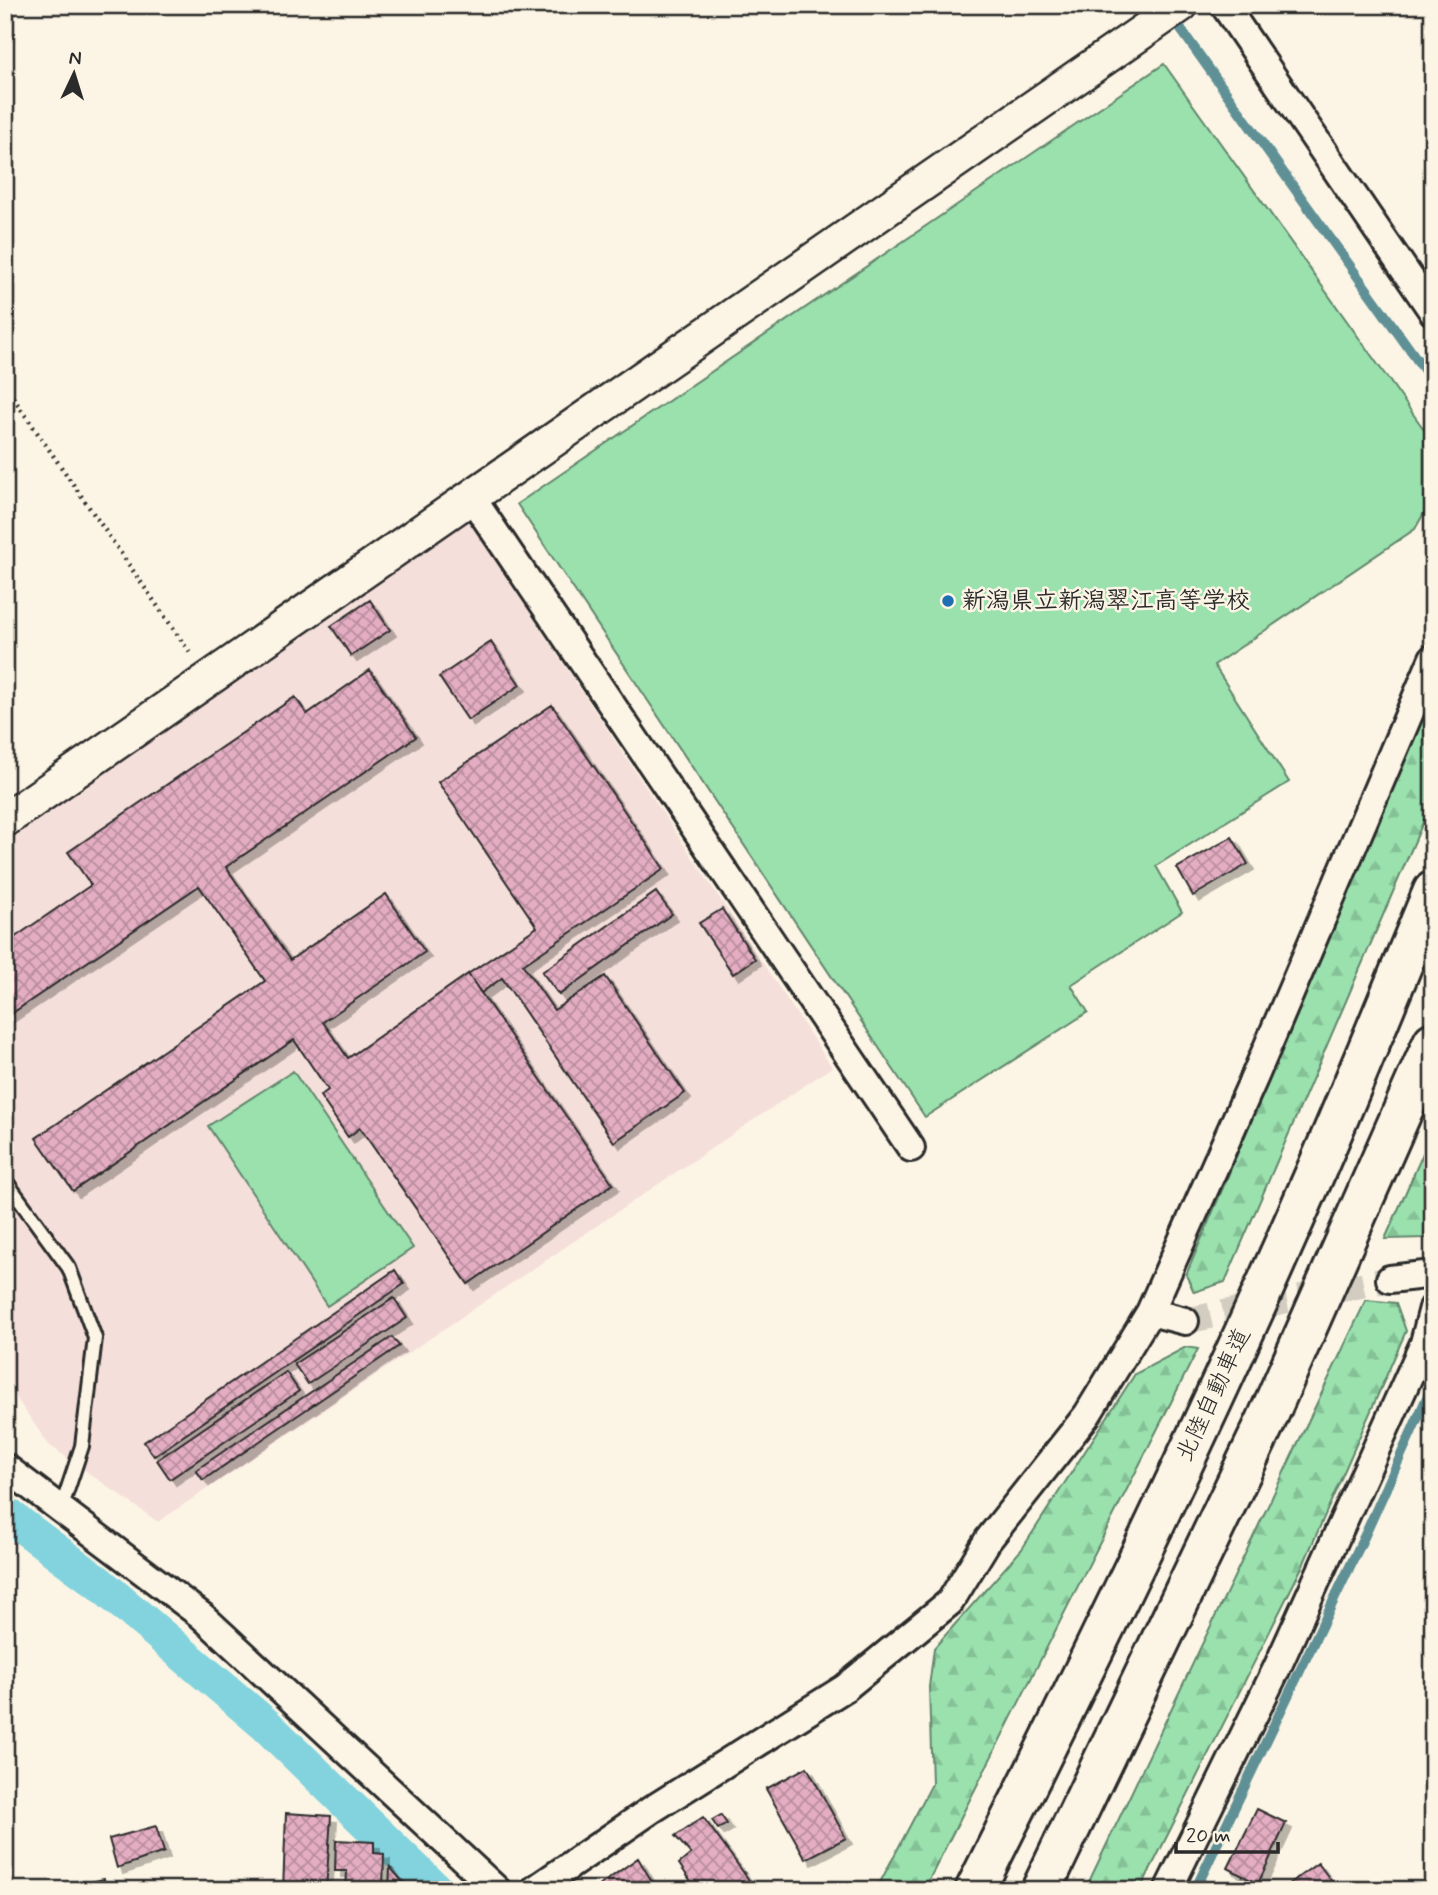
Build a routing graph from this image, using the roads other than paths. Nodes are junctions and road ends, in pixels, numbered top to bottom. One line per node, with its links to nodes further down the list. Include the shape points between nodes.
1 (1181, 5): 4 (street)
2 (1224, 5): 3 (street)
3 (1433, 312)
4 (472, 498): 6 (street); 9 (street)
5 (1433, 658): 14 (street)
6 (5, 820)
7 (1433, 891): 20 (highway, 北陸自動車道, via 1316,1172 1206,1414 1086,1670)
8 (1433, 1042): 21 (highway, via 1266,1421)
9 (911, 1148)
10 (5, 1180): 17 (lane, via 69,1268 95,1338 82,1446)
11 (1433, 1273): 12 (street)
12 (1391, 1279)
13 (1433, 1308): 22 (street, via 1424,1343 1276,1670)
14 (1150, 1312): 15 (street); 19 (street, via 1087,1415 988,1540 950,1602 845,1688)
15 (1185, 1321)
16 (5, 1467): 17 (street)
17 (61, 1509): 18 (street, via 202,1616)
18 (497, 1890)
19 (534, 1890)
20 (975, 1890)
21 (1041, 1890)
22 (1168, 1890)

